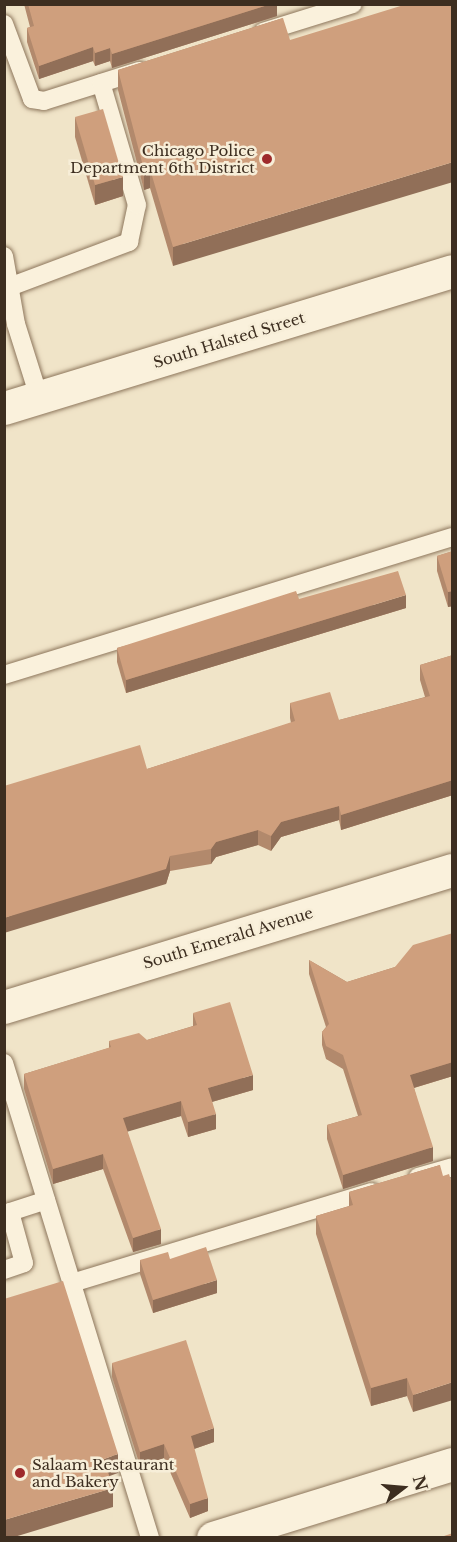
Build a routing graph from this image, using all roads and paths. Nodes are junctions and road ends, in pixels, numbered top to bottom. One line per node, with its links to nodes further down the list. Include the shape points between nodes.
1 (353, 4): 3 (lane)
2 (4, 24): 5 (lane, via 32,99 44,101)
3 (243, 39)
4 (156, 66): 5 (lane)
5 (101, 83): 8 (lane, via 137,205 129,242)
6 (4, 256): 8 (lane)
7 (453, 272): 9 (street, South Halsted Street)
8 (9, 288): 9 (lane)
9 (39, 398): 10 (street, South Halsted Street)
10 (4, 408)
11 (453, 537): 12 (lane)
12 (4, 675)
13 (453, 870): 14 (street, South Emerald Avenue)
14 (4, 1007)
15 (4, 1063): 17 (lane)
16 (453, 1167): 19 (lane)
17 (46, 1200): 18 (lane, via 10,1212 24,1263); 19 (lane)
18 (4, 1270)
19 (72, 1283): 21 (lane)
20 (453, 1464): 22 (street)
21 (150, 1538)
22 (213, 1538)

